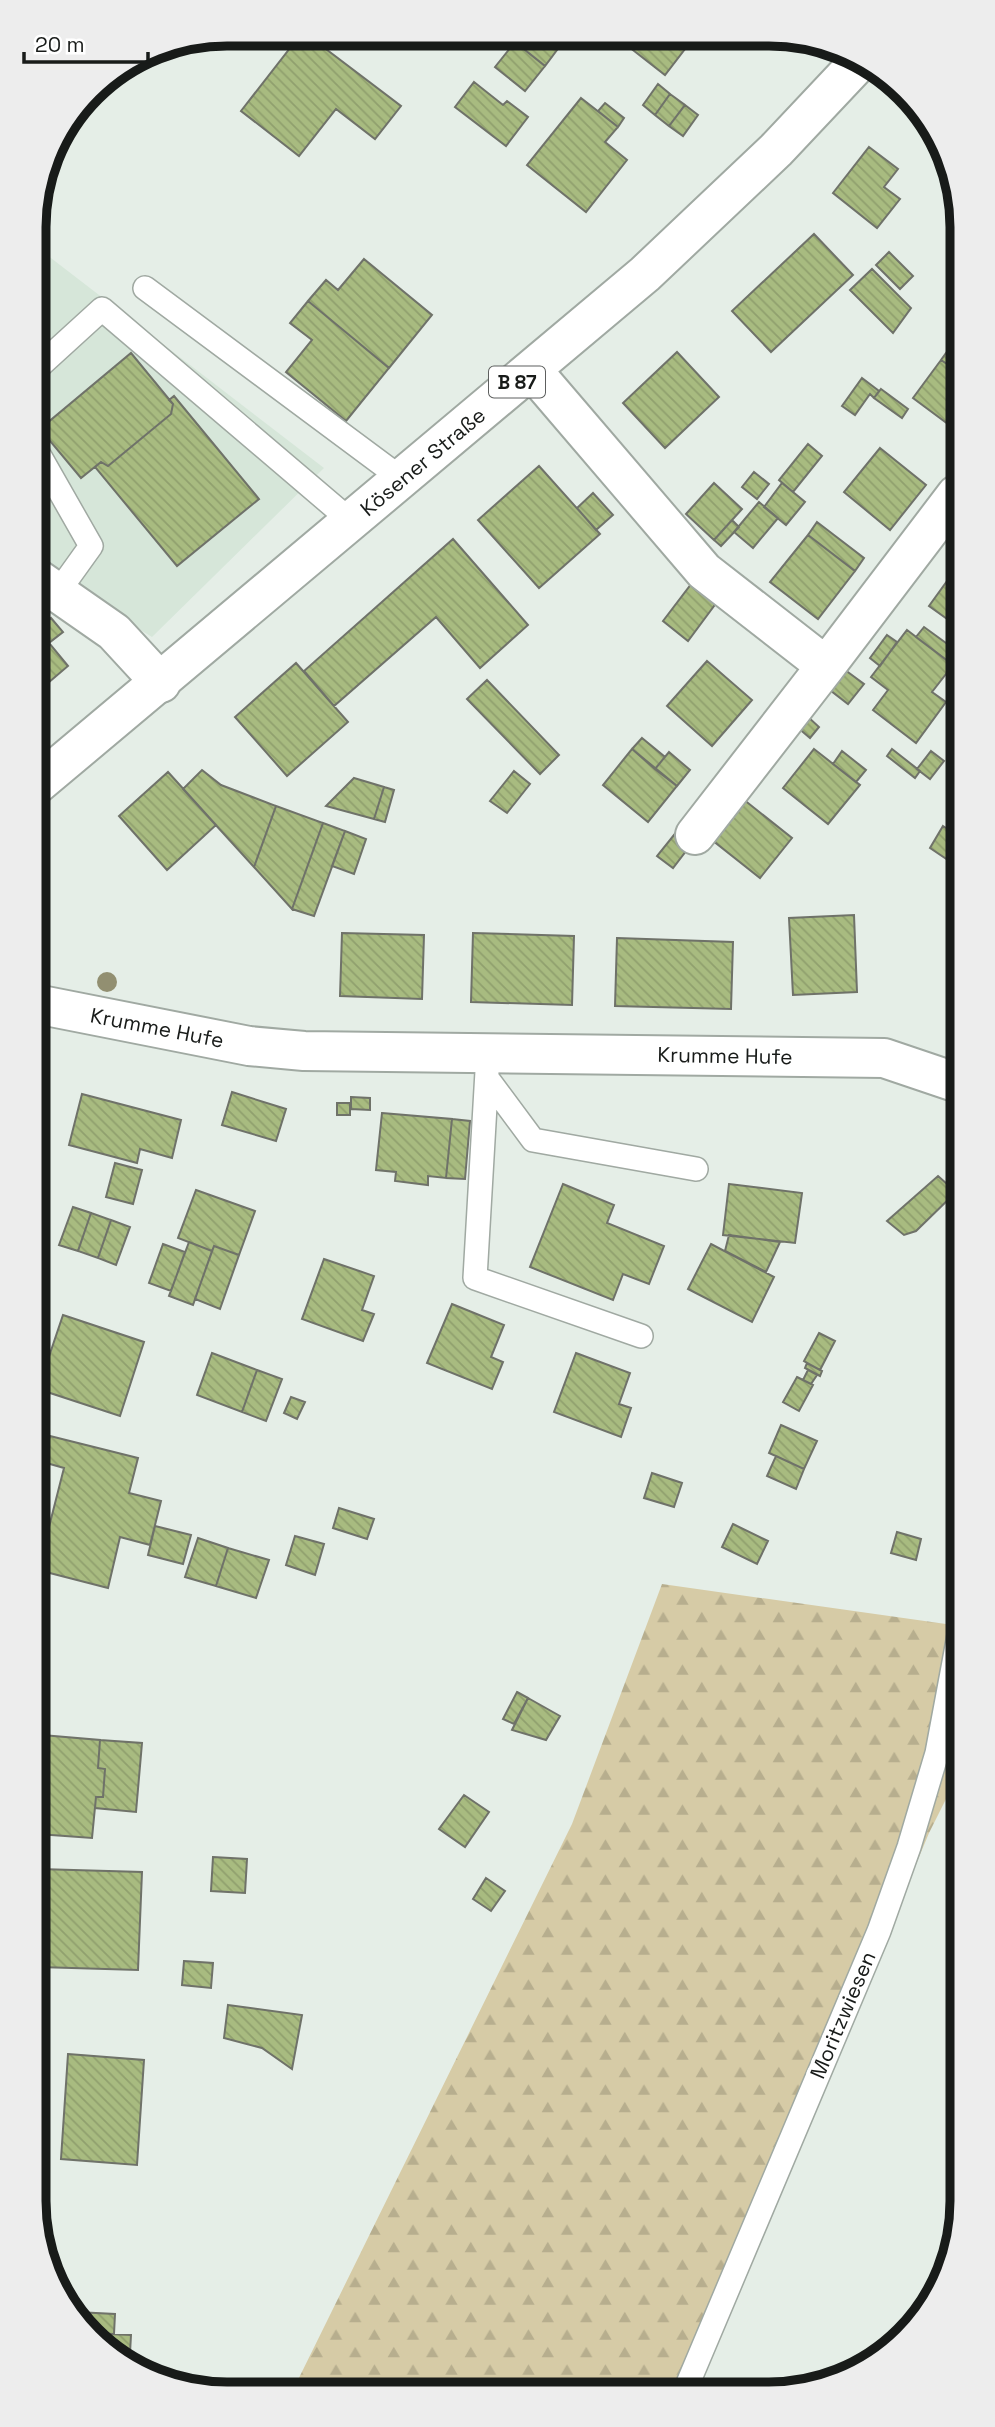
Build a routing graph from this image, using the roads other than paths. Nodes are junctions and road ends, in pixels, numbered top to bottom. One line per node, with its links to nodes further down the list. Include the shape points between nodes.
1 (854, 67): 4 (street, Kösener Straße / B 87, via 705,219)
2 (145, 288): 6 (lane)
3 (46, 360): 8 (lane, via 102,309)
4 (533, 370): 6 (street, Kösener Straße / B 87); 10 (street, via 704,571)
5 (46, 467): 9 (lane, via 91,546)
6 (402, 479): 8 (street, Kösener Straße / B 87)
7 (950, 503): 10 (street)
8 (352, 522): 11 (street, Kösener Straße / B 87)
9 (46, 585): 11 (street, via 114,632)
10 (826, 666): 13 (street)
11 (160, 683): 12 (street, Kösener Straße / B 87)
12 (46, 777)
13 (695, 835)
14 (46, 1006): 15 (street, Krumme Hufe, via 249,1046)
15 (488, 1066): 16 (street, Krumme Hufe, via 884,1058); 17 (lane, via 533,1140); 18 (lane, via 475,1278)
16 (950, 1080)
17 (696, 1170)
18 (641, 1336)
19 (949, 1687): 20 (lane, Moritzwiesen, via 937,1752 879,1931)
20 (688, 2382)

